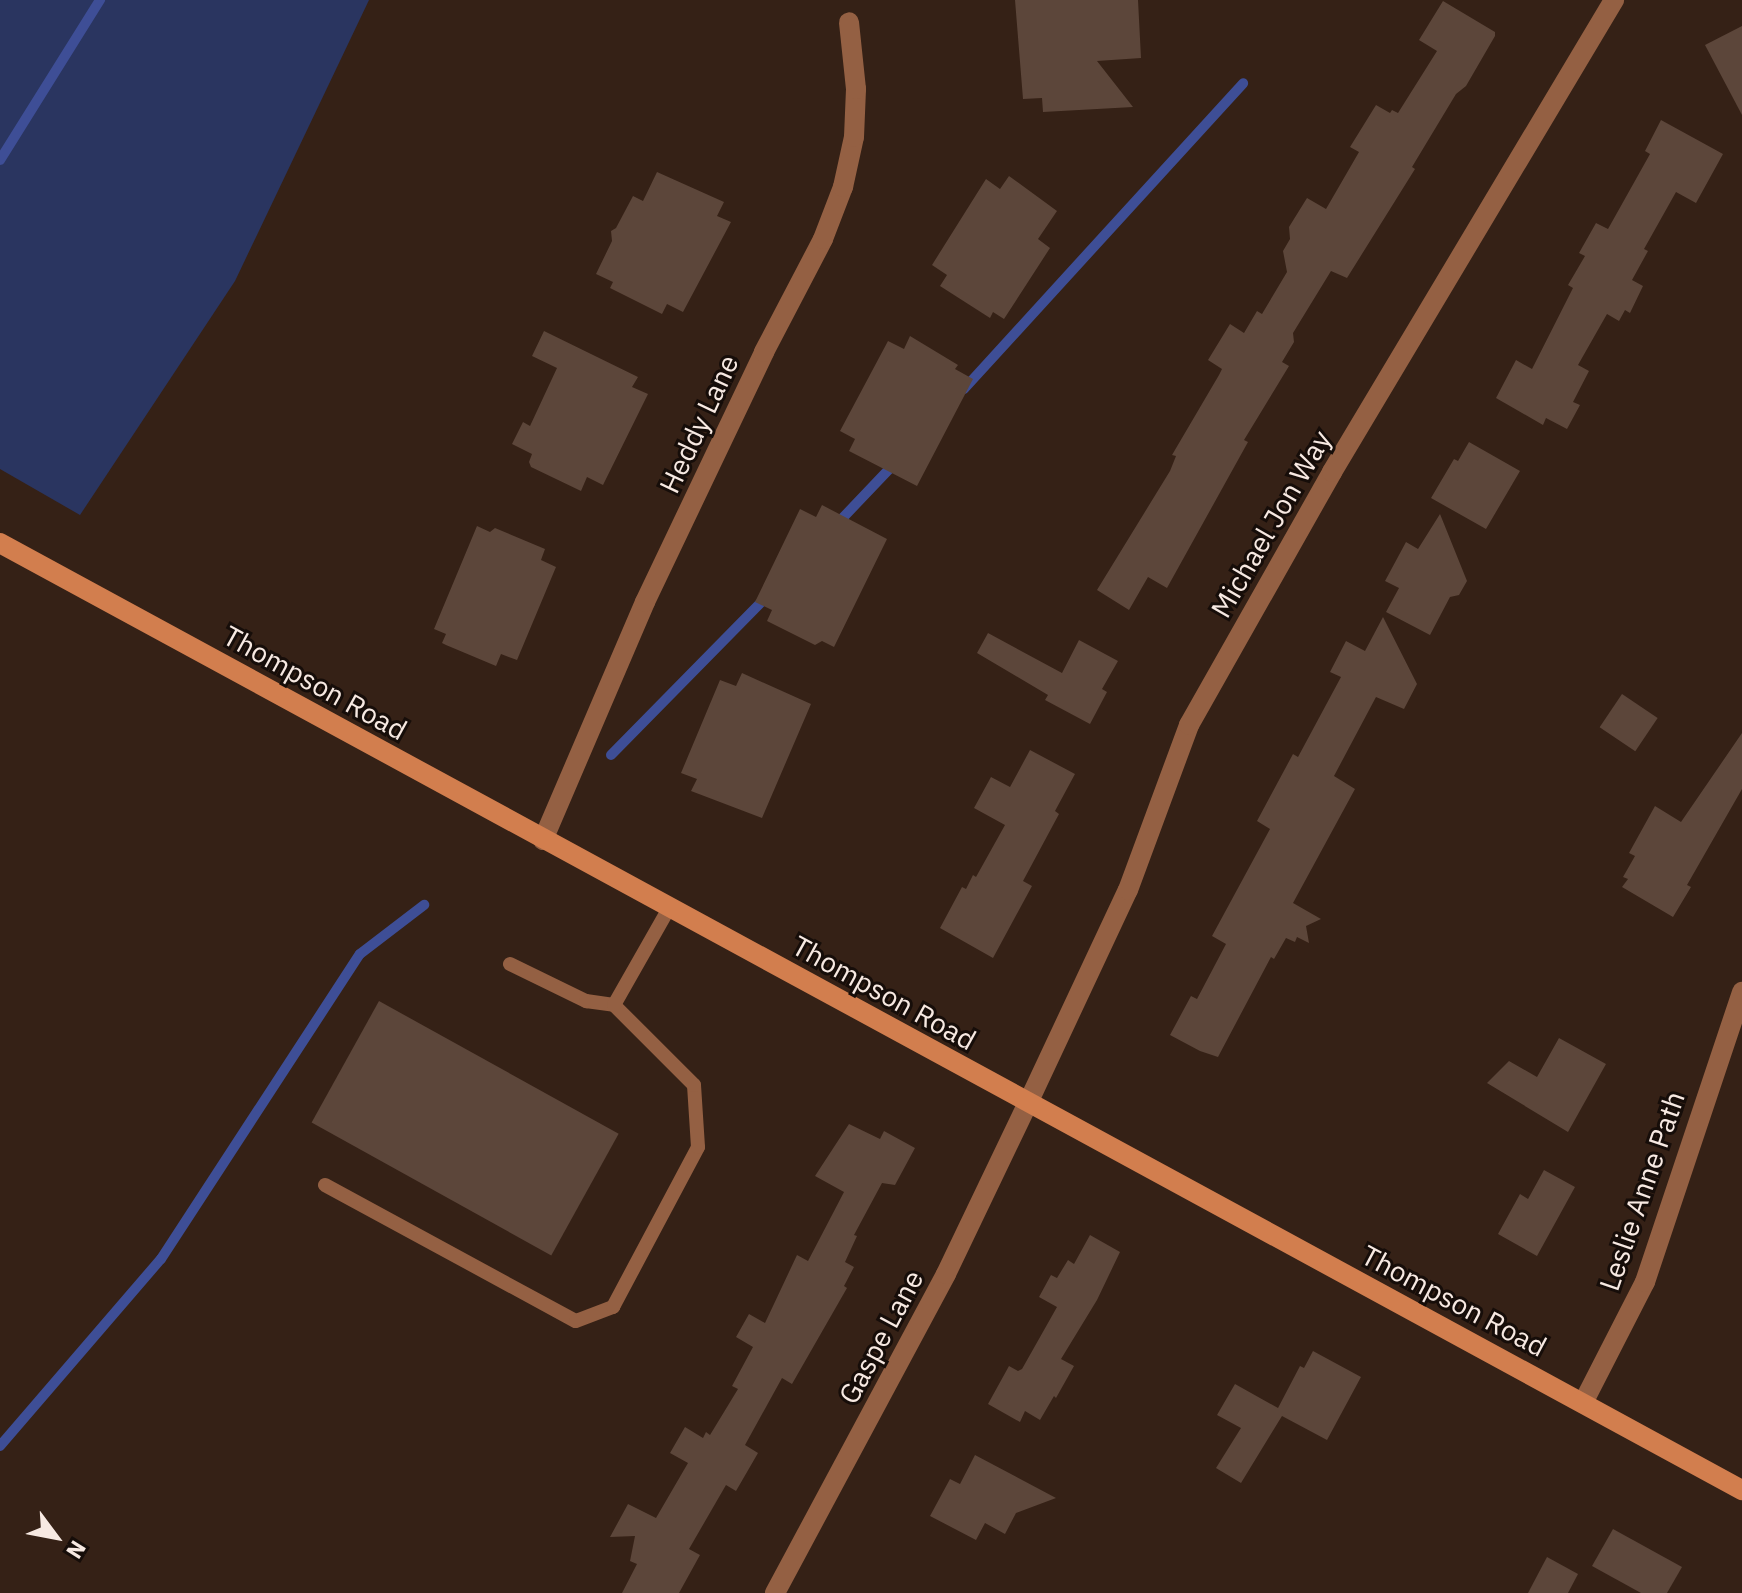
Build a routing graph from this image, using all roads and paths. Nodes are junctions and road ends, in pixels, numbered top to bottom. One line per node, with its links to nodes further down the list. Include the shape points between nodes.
1 (1614, 0): 9 (street, Michael Jon Way, via 1332,472 1189,725 1128,890)
2 (849, 22): 4 (street, Heddy Lane, via 856,89 854,137 843,187 823,239 645,602)
3 (0, 543): 4 (street, Thompson Road)
4 (543, 840): 5 (street, Thompson Road)
5 (669, 908): 8 (lane); 9 (street, Thompson Road)
6 (510, 964): 8 (lane, via 586,1001)
7 (1742, 992): 11 (street, Leslie Anne Path, via 1645,1282)
8 (614, 1005): 10 (lane, via 694,1085 698,1147 613,1307 576,1321)
9 (1028, 1103): 11 (street, Thompson Road); 13 (street, Gaspe Lane, via 946,1274)
10 (325, 1185)
11 (1583, 1403): 12 (street, Thompson Road)
12 (1742, 1490)
13 (775, 1593)

